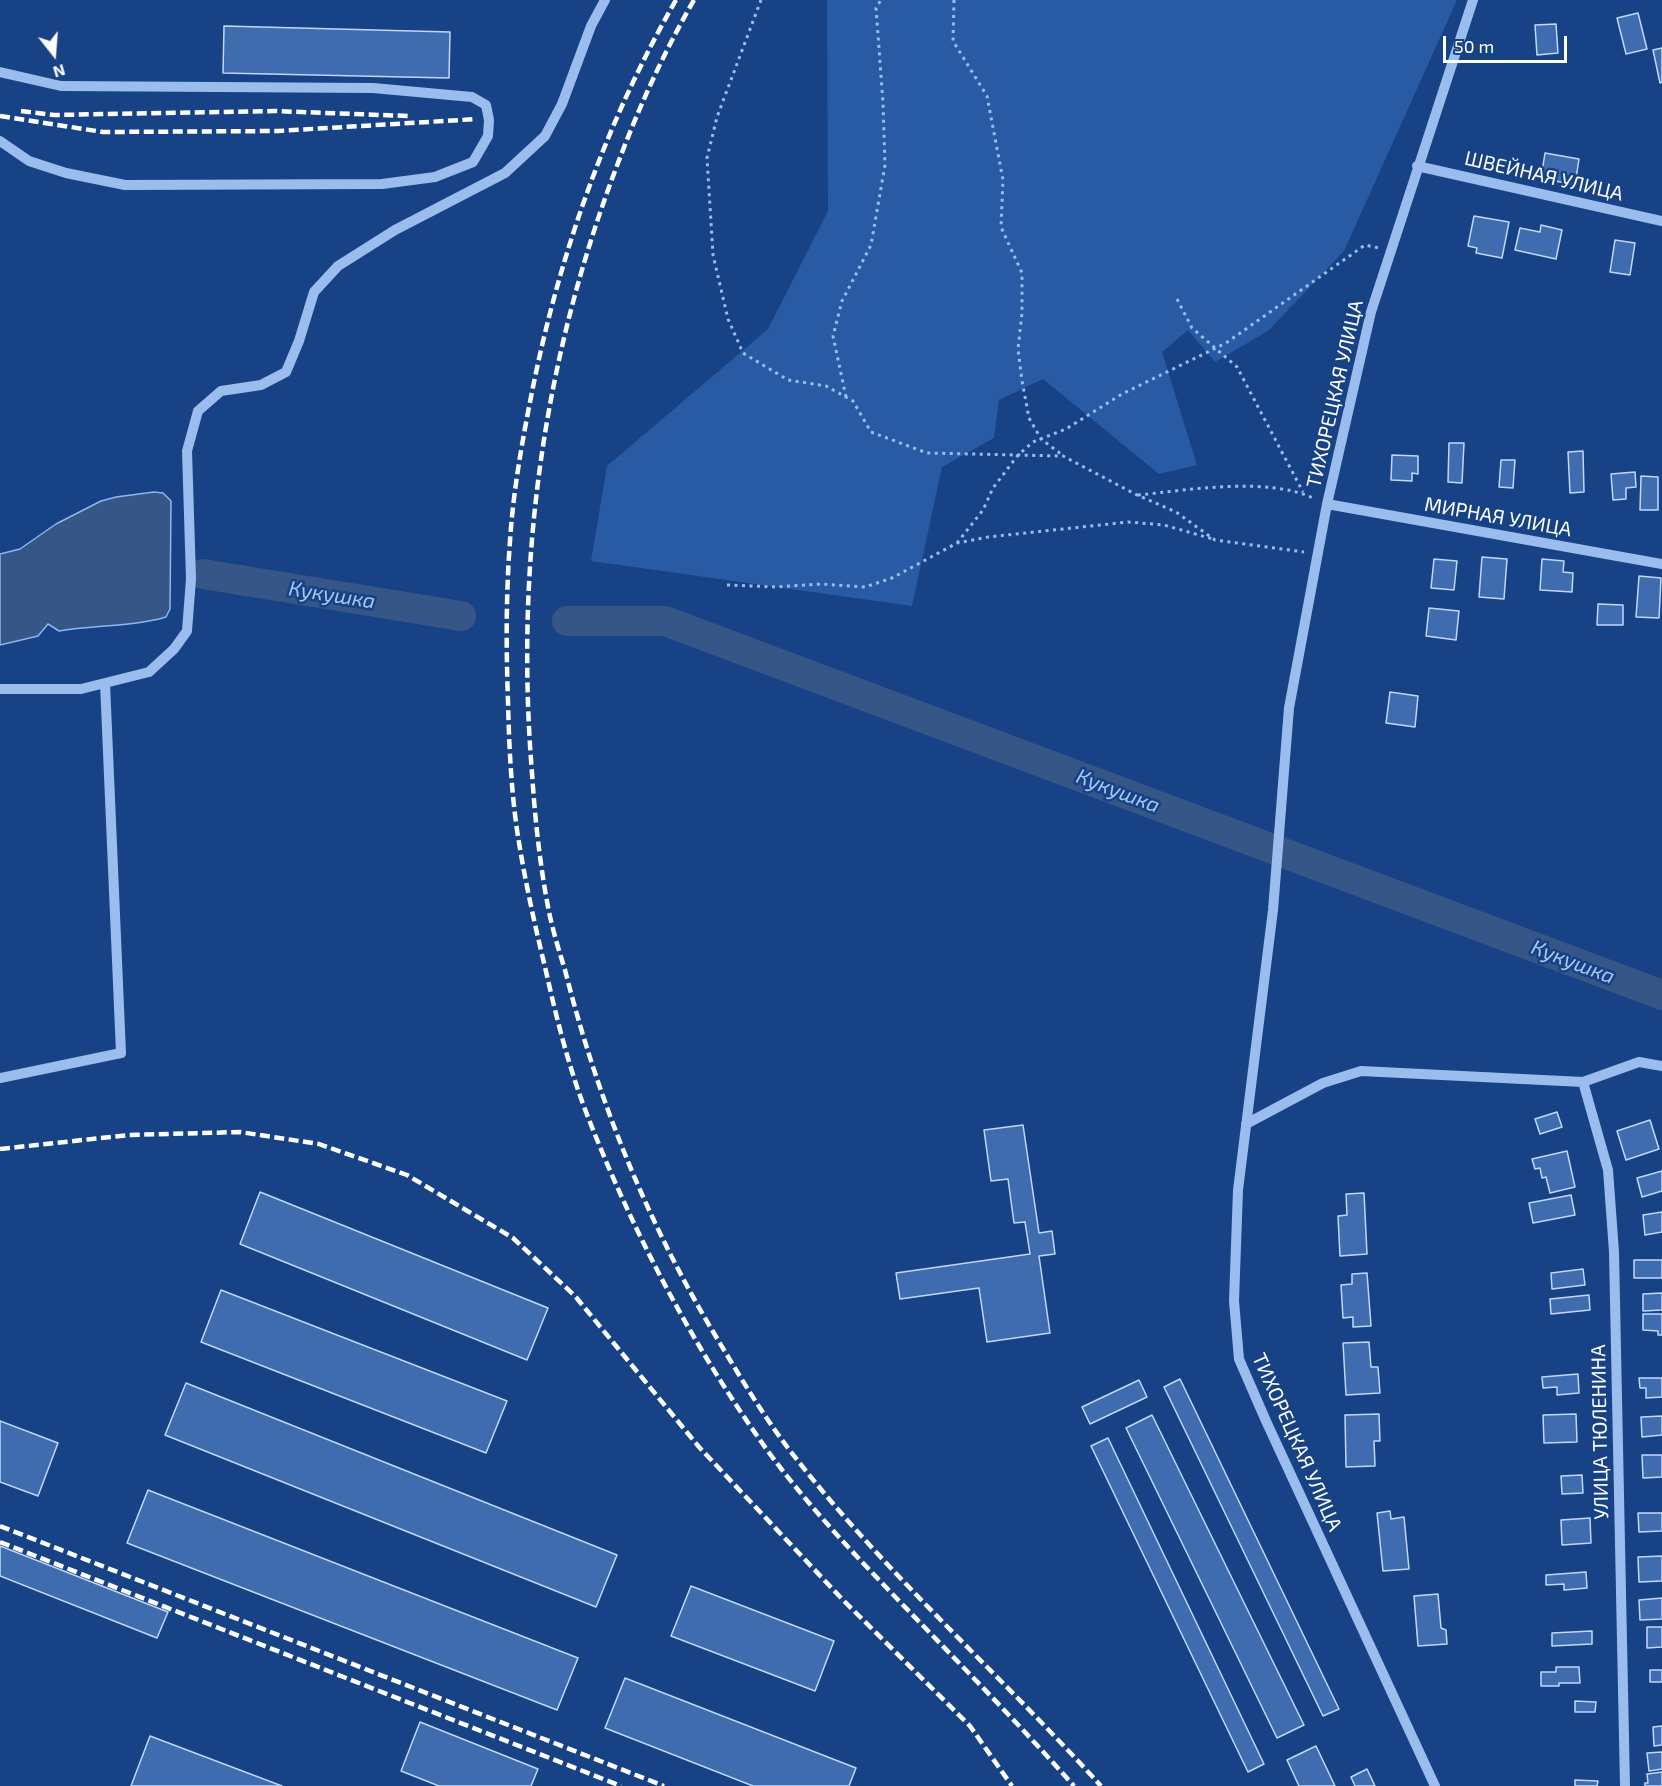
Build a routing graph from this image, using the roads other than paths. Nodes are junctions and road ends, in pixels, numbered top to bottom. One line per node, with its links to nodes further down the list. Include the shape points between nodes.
1 (605, 0): 9 (street, via 545,136 505,173 394,230 338,266 314,292 286,372 261,385 221,391 198,411 186,451 191,579 187,631 149,672)
2 (1473, 0): 5 (street, ТИХОРЕЦКАЯ УЛИЦА)
3 (0, 72): 4 (street, via 61,86 373,88 472,97 486,105 489,120 488,136 473,162 435,177 382,184 125,185 66,173 29,160)
4 (0, 141)
5 (1418, 166): 6 (street, ШВЕЙНАЯ УЛИЦА); 7 (street, ТИХОРЕЦКАЯ УЛИЦА, via 1371,312)
6 (1662, 221)
7 (1327, 504): 8 (street, МИРНАЯ УЛИЦА); 14 (street, ТИХОРЕЦКАЯ УЛИЦА, via 1289,708 1273,910)
8 (1662, 564)
9 (105, 683): 10 (street, via 81,689); 12 (street, via 121,1053)
10 (0, 689)
11 (1662, 1065): 13 (street, via 1639,1062)
12 (0, 1078)
13 (1583, 1082): 14 (street, via 1360,1071 1323,1083); 16 (street, УЛИЦА ТЮЛЕНИНА, via 1608,1170 1614,1252)
14 (1246, 1124): 15 (street, ТИХОРЕЦКАЯ УЛИЦА, via 1238,1191 1234,1301 1239,1359)
15 (1435, 1786)
16 (1625, 1786)

